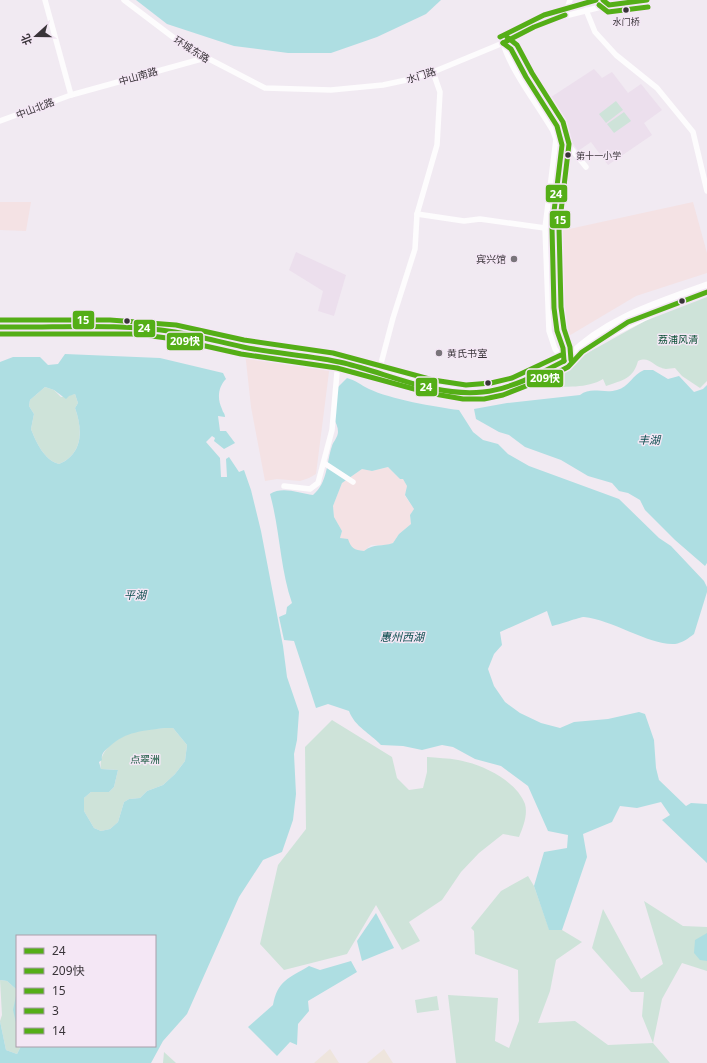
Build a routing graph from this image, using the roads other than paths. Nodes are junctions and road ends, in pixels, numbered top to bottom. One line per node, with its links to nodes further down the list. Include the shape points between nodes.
1 (46, 0): 14 (street)
2 (124, 0): 11 (street, 环城东路, via 186,47)
3 (570, 0): 9 (street)
4 (603, 0): 7 (street)
5 (644, 0): 6 (street, 水门路); 7 (street, 水门路)
6 (647, 0)
7 (609, 5): 8 (street, 水门路)
8 (586, 10): 9 (street, 水门路); 18 (street, via 595,32 616,54 657,88 693,132)
9 (565, 15): 10 (street, 水门路)
10 (503, 43): 12 (street, 水门路); 16 (street, via 511,49 557,126); 20 (street, via 556,139)
11 (205, 58): 13 (street, 环城东路); 14 (street, 中山南路)
12 (433, 72): 13 (street, 水门路, via 383,85 336,89); 19 (street, via 440,92 437,145)
13 (265, 88)
14 (71, 95): 15 (street, 中山北路)
15 (0, 122)
16 (560, 136): 17 (street); 25 (street, via 562,145 552,228 554,308)
17 (586, 167)
18 (707, 191)
19 (417, 214): 20 (street); 26 (street, via 415,250 392,318)
20 (545, 228): 25 (street, via 548,331 555,349)
21 (707, 285): 25 (main road, via 625,316 578,346)
22 (707, 292): 25 (main road, via 659,310)
23 (0, 327): 24 (main road, via 137,327 175,332 242,347)
24 (338, 361): 26 (main road); 27 (street, via 332,430)
25 (564, 361): 26 (main road, via 546,371 483,392 464,392 430,386)
26 (379, 371)
27 (324, 464): 28 (street); 29 (street, via 318,483 310,489)
28 (353, 482)
29 (284, 486)

